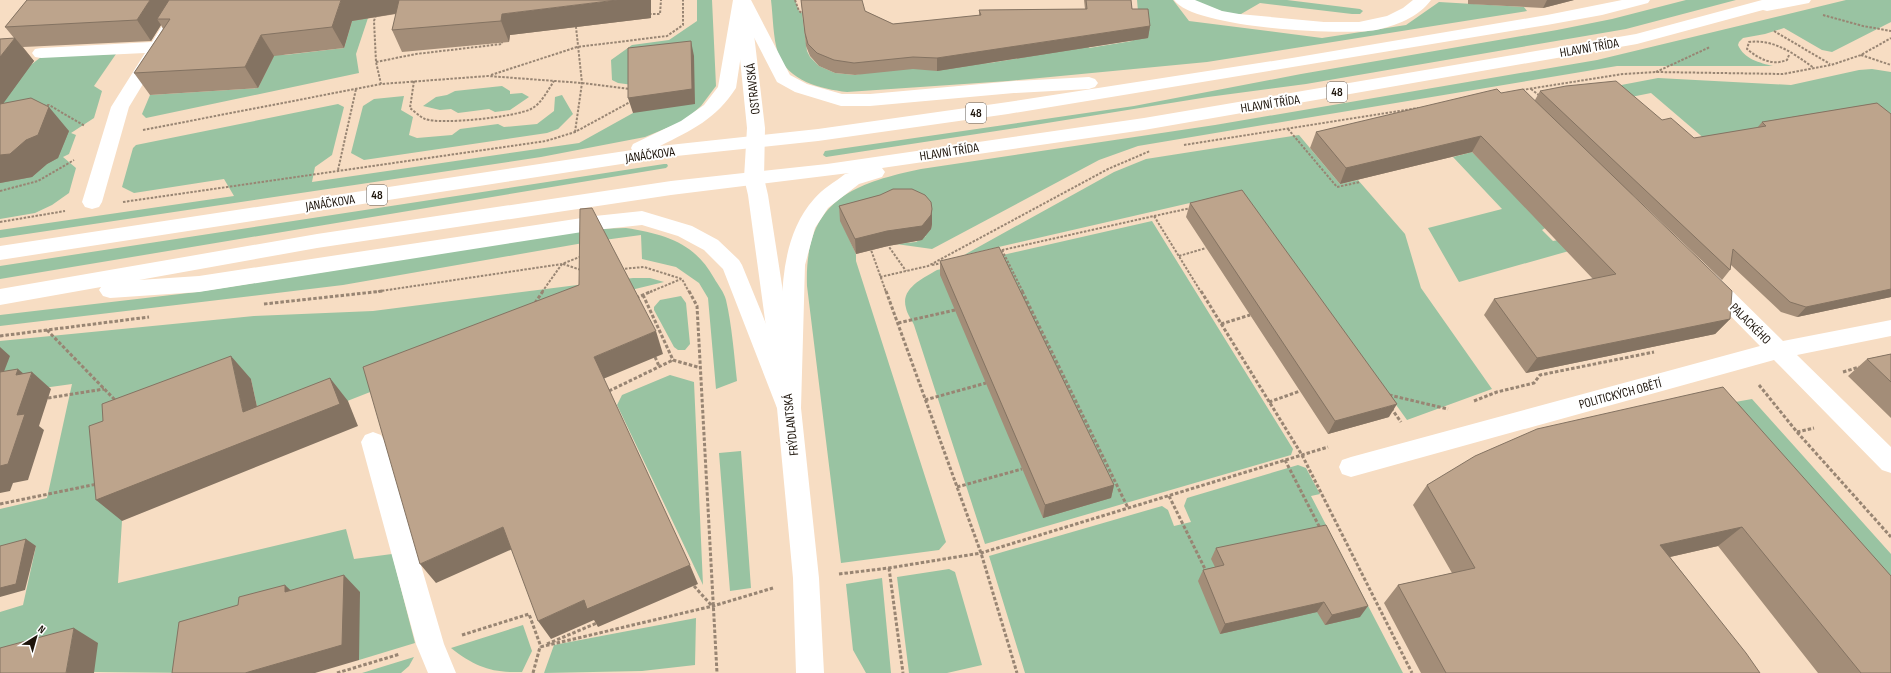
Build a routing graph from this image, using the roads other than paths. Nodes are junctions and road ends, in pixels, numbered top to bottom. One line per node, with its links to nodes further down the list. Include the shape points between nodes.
1 (186, 0): 9 (main road)
2 (742, 0): 11 (main road, 48, via 783,78 801,88 841,100 870,100 1014,87); 12 (main road, OSTRAVSKÁ); 14 (main road, 48, via 726,88 710,109 688,125)
3 (1182, 0): 4 (main road, via 1204,10 1227,16 1340,29 1390,21)
4 (1419, 0)
5 (1642, 0): 11 (main road, 48, via 1547,20)
6 (1780, 0): 8 (main road, HLAVNÍ TŘÍDA / 48)
7 (1803, 0): 8 (main road, 48)
8 (1746, 9): 13 (main road, HLAVNÍ TŘÍDA / 48, via 1637,38 1571,51 1144,124)
9 (157, 47): 10 (main road); 16 (main road, via 120,107)
10 (42, 52)
11 (1196, 78): 12 (main road, 48, via 992,111)
12 (756, 142): 14 (main road, JANÁČKOVA / 48); 15 (main road, OSTRAVSKÁ)
13 (925, 155): 15 (main road, HLAVNÍ TŘÍDA / 48); 22 (main road, 48, via 852,179 821,202 805,227 795,265)
14 (616, 158): 17 (main road, JANÁČKOVA / 48)
15 (754, 178): 19 (main road, 48, via 317,241); 22 (main road, FRÝDLANTSKÁ)
16 (92, 202)
17 (0, 253)
18 (1696, 269): 21 (main road, PALACKÉHO)
19 (0, 297): 22 (main road, 48, via 199,284 642,218 685,231 711,245 732,265)
20 (1891, 328): 21 (main road, POLITICKÝCH OBĚTÍ)
21 (1779, 350): 24 (main road, PALACKÉHO); 25 (main road, POLITICKÝCH OBĚTÍ)
22 (789, 408): 27 (main road, FRÝDLANTSKÁ, via 806,578)
23 (373, 442): 26 (main road, via 430,644)
24 (1891, 463)
25 (1351, 467)
26 (442, 673)
27 (810, 673)

